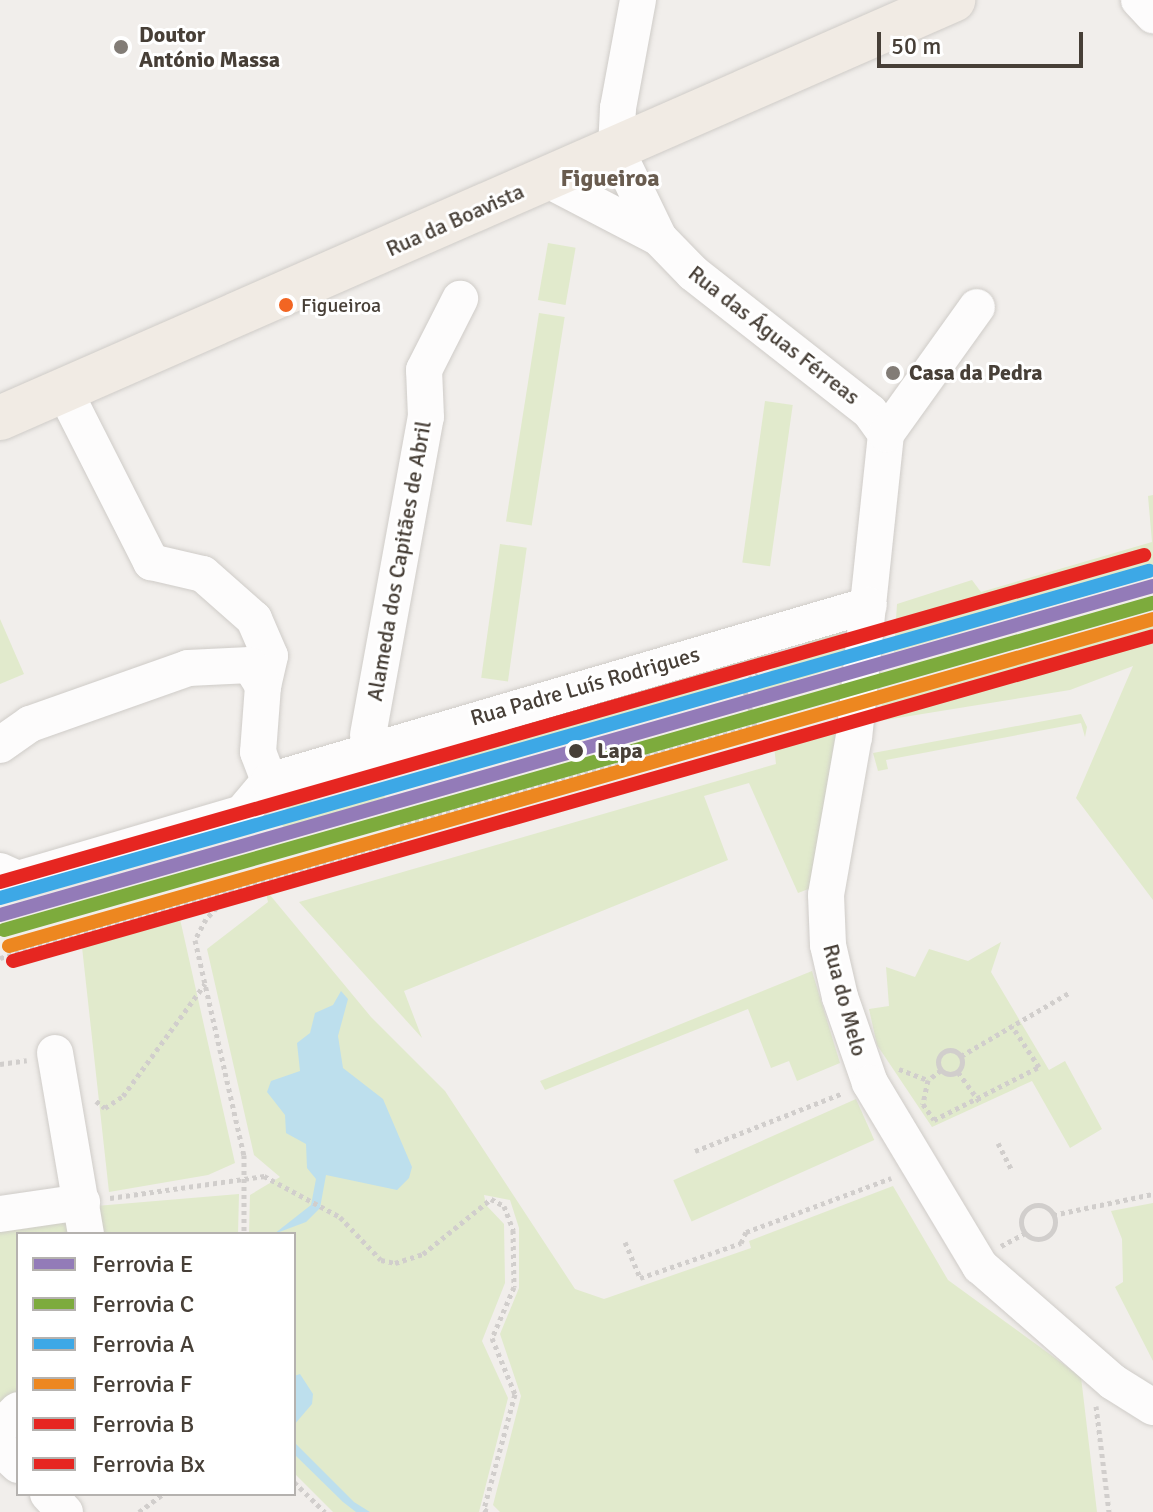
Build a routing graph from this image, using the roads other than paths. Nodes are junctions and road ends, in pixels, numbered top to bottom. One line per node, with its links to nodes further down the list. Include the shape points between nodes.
1 (638, 0): 5 (street, via 618,108)
2 (953, 0): 5 (main road, Rua da Boavista)
3 (1139, 0): 4 (street)
4 (1153, 15)
5 (616, 149): 6 (main road, Rua da Boavista); 7 (street, Rua das Águas Férreas)
6 (548, 180): 7 (street, Rua das Águas Férreas); 11 (main road, Rua da Boavista)
7 (659, 238): 12 (street, Rua das Águas Férreas, via 693,273 870,412)
8 (460, 299): 15 (street, Alameda dos Capitães de Abril, via 424,370 426,417)
9 (977, 307): 12 (street)
10 (73, 408): 14 (street, via 151,562 203,574 254,619 270,656)
11 (0, 418)
12 (886, 434): 13 (street, Rua do Melo)
13 (869, 605): 17 (street, Rua Padre Luís Rodrigues); 22 (street, Rua do Melo, via 854,736 826,895 828,945 840,997 870,1083 980,1266 1113,1382)
14 (263, 686): 16 (street, via 250,665 188,668 30,724); 17 (street, via 258,752)
15 (368, 735)
16 (0, 745)
17 (286, 775): 18 (street, via 242,813 18,879)
18 (0, 871)
19 (48, 1056): 21 (street)
20 (0, 1214): 21 (street)
21 (84, 1218)
22 (1153, 1407)
23 (16, 1412): 24 (street)
24 (0, 1428)
25 (0, 1448): 26 (street)
26 (16, 1463)
27 (50, 1496): 28 (street)
28 (65, 1512)

